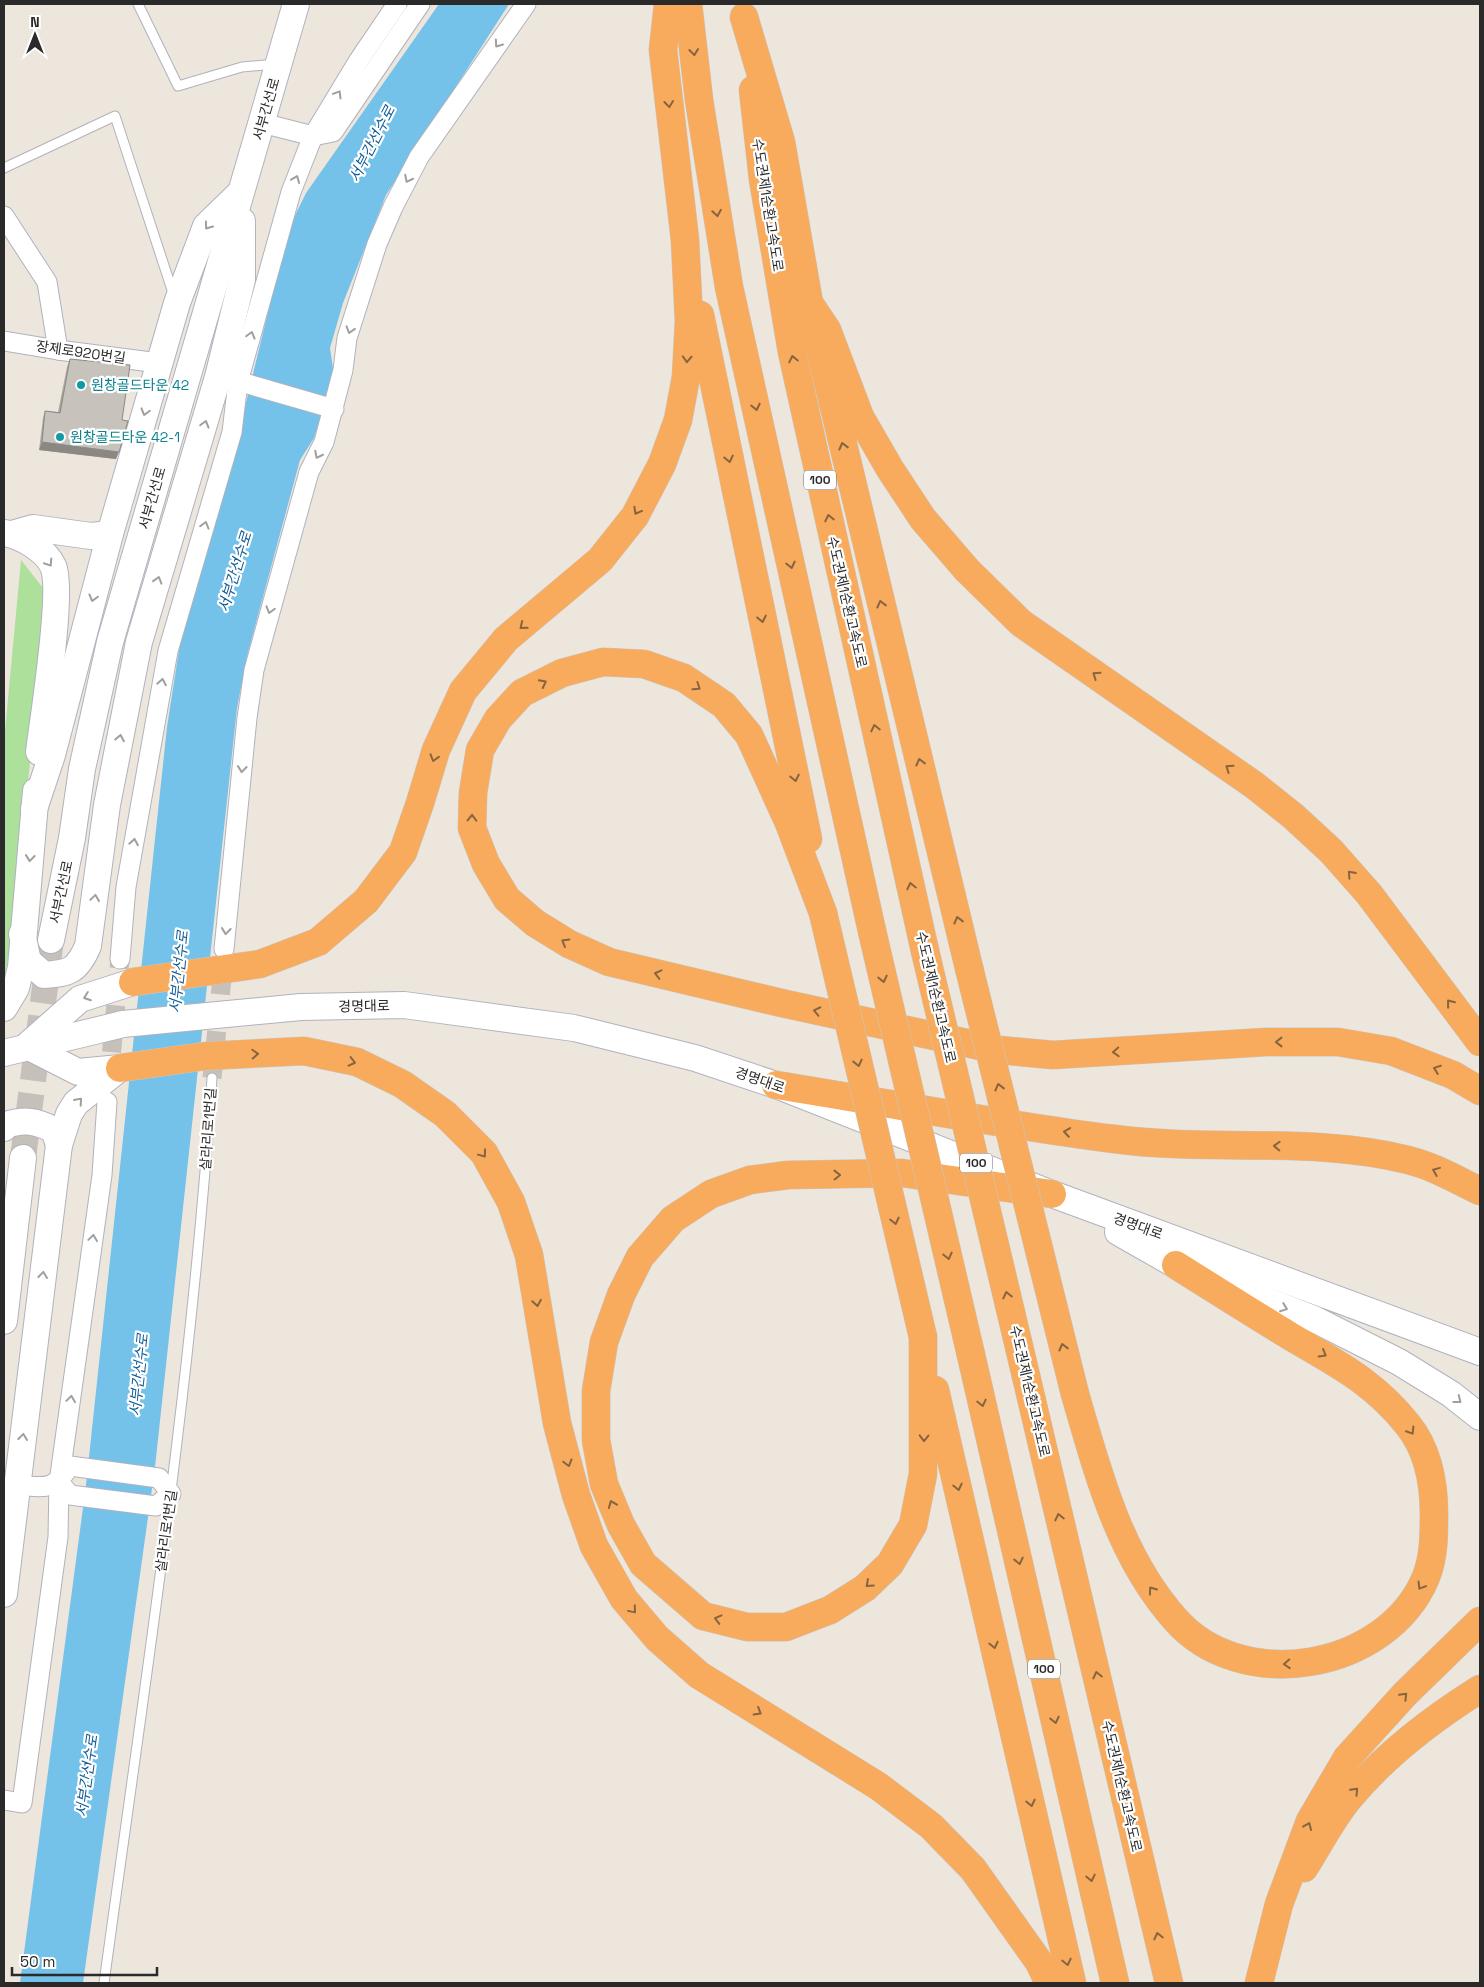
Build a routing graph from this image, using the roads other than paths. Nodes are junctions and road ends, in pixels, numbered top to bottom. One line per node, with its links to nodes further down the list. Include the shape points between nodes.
1 (138, 4): 9 (lane, via 178,86 242,67)
2 (296, 4): 9 (street, 서부간선로)
3 (397, 4): 11 (street, one-way to 3)
4 (420, 4): 11 (street, via 333,132)
5 (526, 4): 22 (street, one-way to 22, via 419,157 393,207 377,244 347,338 343,370)
6 (668, 4): 15 (highway, one-way to 15, via 663,50)
7 (688, 4): 61 (highway, 100, one-way to 61, bridge, via 699,100 729,287 872,931)
8 (744, 11): 17 (highway, via 781,142); 62 (highway, 수도권제1순환고속도로 / 100, one-way to 8, bridge, via 925,951 792,352 763,179)
9 (279, 64): 10 (street, 서부간선로)
10 (262, 122): 11 (street); 13 (street, 서부간선로)
11 (313, 136): 21 (street, one-way to 11, via 291,192)
12 (4, 168): 16 (lane, via 115,116)
13 (242, 191): 16 (street, one-way to 16, via 206,226); 21 (street, via 242,280); 28 (street, 서부간선로, via 110,642 82,769)
14 (4, 216): 19 (street, via 47,282)
15 (685, 240): 26 (highway, one-way to 26); 30 (highway, one-way to 30, via 689,321 686,377 678,420 662,464 635,516 600,560 506,640 462,691 436,750 403,852 366,901 318,942 260,964)
16 (177, 303): 20 (street)
17 (809, 303): 33 (highway, one-way to 17, via 1369,894 1331,851 1293,816 1254,785 1021,623 967,570 923,518 886,462 860,417 827,330); 45 (highway, one-way to 17, bridge, via 1349,1369 1379,1394 1409,1427 1429,1462 1434,1503 1434,1545 1426,1577 1409,1605 1387,1629 1360,1646 1316,1662 1280,1665 1239,1659 1206,1646 1176,1621 1148,1585 1121,1534 1075,1394)
18 (4, 341): 19 (street, 장제로920번길)
19 (58, 350): 20 (street, 장제로920번길)
20 (159, 362): 24 (street, one-way to 24)
21 (235, 381): 22 (street); 29 (street, one-way to 21, via 107,805 139,642); 31 (street, one-way to 21, via 126,887 168,651 232,432)
22 (331, 408): 30 (street, one-way to 30, via 324,442 309,472 254,670)
23 (8, 533): 24 (street, via 33,528 91,536); 25 (street, one-way to 25, via 40,551 53,566 57,595)
24 (110, 534): 25 (street, one-way to 25, via 52,755)
25 (34, 809): 27 (street, one-way to 27)
26 (823, 913): 38 (highway, one-way to 26, via 1453,1075 1392,1052 1338,1042 1266,1042 1053,1055 999,1050 609,962 560,939 507,899 486,864 472,828 472,792 480,750 498,719 522,694 562,673 603,662 644,664 684,678 724,705 749,735 789,823); 47 (highway, one-way to 47, bridge)
27 (22, 934): 29 (street, via 28,961 44,975 66,973 81,963); 32 (street, via 21,967 16,988)
28 (51, 940)
29 (88, 946): 31 (street, via 97,971 104,977)
30 (219, 960): 31 (highway)
31 (127, 971): 34 (street, one-way to 34, via 80,999)
32 (4, 1008)
33 (1480, 1042)
34 (15, 1050): 36 (street, via 78,1072); 37 (street, 경명대로, via 124,1024 210,1014 301,1007 404,1006 574,1028 695,1058)
35 (209, 1067): 36 (highway); 52 (lane, 살라리로1번길, via 207,1154); 59 (highway, one-way to 59, via 304,1051 357,1062 402,1084 445,1114 484,1153 511,1202 529,1255 557,1423 576,1495 594,1546 624,1599 657,1638 699,1674 878,1786 931,1826 973,1869)
36 (120, 1068): 41 (street, one-way to 36, via 76,1103)
37 (776, 1085): 43 (highway, one-way to 37, via 1409,1160 1358,1150 1116,1140); 44 (street, 경명대로)
38 (1480, 1091)
39 (107, 1102): 51 (street, one-way to 39, via 102,1175)
40 (4, 1128): 41 (street, via 19,1121 36,1121 54,1130)
41 (59, 1145): 50 (street, one-way to 41)
42 (22, 1158): 46 (street)
43 (1480, 1192)
44 (1052, 1194): 45 (street); 47 (highway, one-way to 44, via 923,1474 913,1525 890,1564 865,1588 830,1610 786,1627 747,1627 703,1616 643,1564 621,1525 604,1484 596,1440 596,1391 604,1342 621,1295 640,1257 673,1219 712,1194 750,1180 788,1175 902,1173); 48 (street, 경명대로)
45 (1176, 1265): 49 (street, one-way to 49, via 1314,1319 1399,1362 1451,1394)
46 (4, 1321)
47 (922, 1337): 60 (highway, one-way to 60)
48 (1480, 1352)
49 (1480, 1417)
50 (16, 1485): 51 (street); 53 (street)
51 (64, 1488): 52 (street, via 156,1506); 52 (street, via 70,1466 159,1478); 56 (street, via 22,1804)
52 (171, 1494): 58 (lane, 살라리로1번길)
53 (4, 1594)
54 (1480, 1622): 57 (highway, one-way to 54, via 1310,1820 1347,1758 1405,1694)
55 (1480, 1689): 57 (highway, one-way to 55, via 1356,1790 1438,1715)
56 (4, 1800)
57 (1279, 1904): 63 (highway)
58 (104, 1983)
59 (1049, 1983)
60 (1072, 1983)
61 (1115, 1983)
62 (1169, 1983)
63 (1259, 1983)

